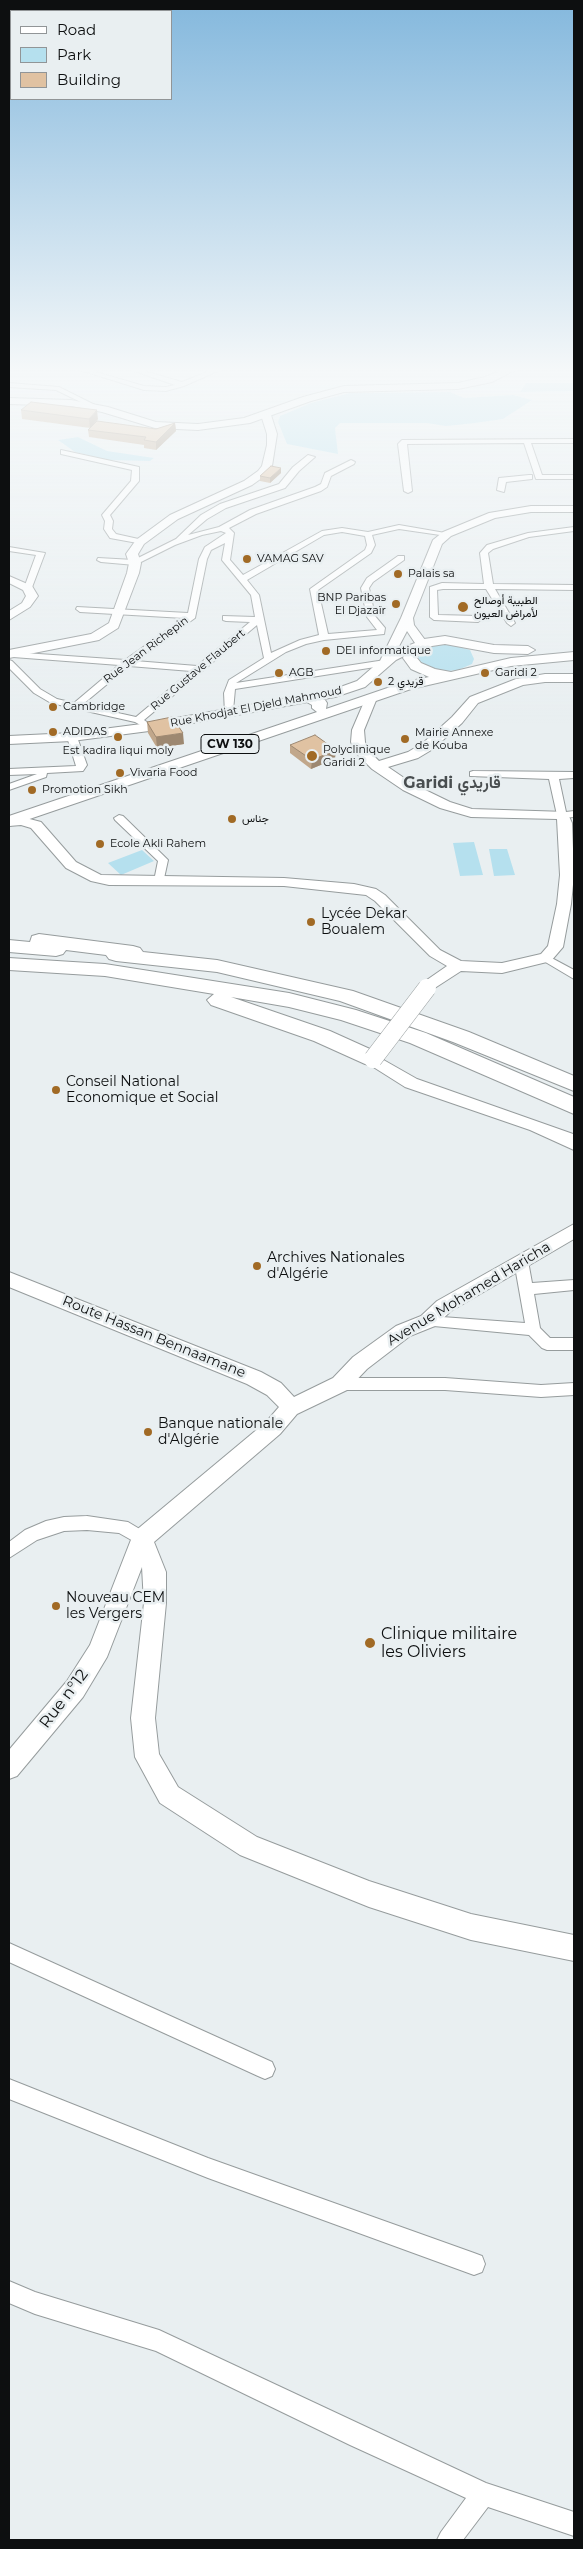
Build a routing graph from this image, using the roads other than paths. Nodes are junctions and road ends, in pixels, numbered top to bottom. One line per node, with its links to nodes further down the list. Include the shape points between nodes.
1 (128, 489): 11 (street, via 106,515 108,529 113,536)
2 (235, 489): 11 (street, via 174,517)
3 (273, 489): 12 (street, via 223,506)
4 (315, 489): 6 (street, via 253,512)
5 (574, 509): 9 (street, via 512,511 473,521)
6 (220, 529): 10 (street, via 227,530); 12 (street)
7 (574, 529): 19 (street, via 528,535 490,547 484,553)
8 (368, 534): 9 (street, via 399,527); 18 (street, via 342,530 322,533); 32 (street, via 371,545 368,551 314,589)
9 (447, 534): 22 (street, via 437,542)
10 (230, 536): 18 (street, via 226,560); 26 (street, Rue Jean Richepin, via 208,549 201,563)
11 (140, 542): 16 (street, via 132,554)
12 (172, 543): 16 (street)
13 (9, 549): 20 (street, via 40,553)
14 (401, 558): 32 (street, via 370,580 365,588 371,618 381,632)
15 (101, 560): 16 (street)
16 (135, 563): 24 (street)
17 (9, 579): 20 (street)
18 (243, 579): 30 (street, via 255,595)
19 (489, 587): 21 (street); 29 (street, via 442,586 433,589 434,617); 31 (street)
20 (28, 588): 25 (street, via 32,593 31,600)
21 (574, 588)
22 (412, 606): 28 (street); 33 (street, via 416,625 425,633)
23 (80, 609): 24 (street)
24 (120, 611): 26 (street); 38 (street, via 114,625 95,637)
25 (9, 616)
26 (192, 616): 40 (street, Rue Jean Richepin)
27 (226, 618): 30 (street)
28 (407, 618): 34 (street); 42 (street)
29 (478, 618)
30 (258, 620): 39 (street); 44 (street, Rue Gustave Flaubert)
31 (512, 623)
32 (324, 637): 39 (street, via 303,642)
33 (445, 640): 34 (main road); 35 (main road)
34 (420, 645): 42 (street); 43 (main road, via 411,654)
35 (470, 645): 36 (main road, CW 130); 45 (main road, via 481,657 480,663)
36 (503, 650): 37 (main road, CW 130); 41 (main road, via 499,657)
37 (574, 654): 41 (main road, CW 130)
38 (10, 657): 40 (street); 50 (street, via 37,691)
39 (268, 658): 47 (street, via 239,676)
40 (128, 662): 44 (street); 50 (street, Rue Jean Richepin)
41 (511, 662): 45 (main road, CW 130)
42 (385, 663): 43 (street); 47 (street); 49 (street, Rue Khodjat El Djeld Mahmoud, via 361,684)
43 (414, 664): 45 (main road, via 432,673); 49 (main road, CW 130, via 413,673 405,679)
44 (199, 670): 54 (street, Rue Gustave Flaubert)
45 (460, 673): 48 (main road, CW 130)
46 (574, 678): 57 (street, via 520,682 474,700 428,746 413,755)
47 (231, 686): 52 (street)
48 (371, 698): 51 (main road, CW 130); 53 (street)
49 (315, 703): 52 (street, Rue Khodjat El Djeld Mahmoud); 65 (main road, CW 130)
50 (74, 707): 54 (street)
51 (342, 708): 53 (street); 64 (main road, CW 130)
52 (228, 711): 54 (street, Rue Khodjat El Djeld Mahmoud)
53 (363, 713): 57 (street, via 358,742 362,752)
54 (144, 723): 55 (street, Rue Khodjat El Djeld Mahmoud)
55 (72, 737): 56 (street, Rue Khodjat El Djeld Mahmoud); 58 (street, via 81,768)
56 (9, 740)
57 (377, 766): 66 (street, via 408,787 444,805 471,813)
58 (53, 771): 59 (street); 63 (street)
59 (9, 772)
60 (473, 774): 62 (street)
61 (574, 775): 62 (street)
62 (553, 776): 66 (street)
63 (9, 787)
64 (44, 809): 68 (main road, CW 130); 69 (street, via 37,816)
65 (9, 812)
66 (568, 814): 73 (street, via 565,823 567,875 564,904 555,947)
67 (119, 818): 70 (street, via 163,860)
68 (9, 821): 69 (street)
69 (36, 825): 70 (street, via 58,853 82,872 109,881)
70 (159, 881): 76 (street, via 337,885 371,892 435,953)
71 (9, 937): 75 (highway, via 126,950)
72 (9, 946): 75 (highway)
73 (546, 958): 76 (street, via 502,968); 77 (street)
74 (9, 964): 78 (highway)
75 (217, 966): 79 (highway, via 346,996)
76 (458, 966): 80 (street, bridge, via 427,988)
77 (574, 975)
78 (152, 976): 80 (highway, via 322,1036); 83 (highway, via 289,1000 348,1015 418,1038)
79 (461, 1037): 81 (highway, via 496,1044); 82 (highway)
80 (373, 1059): 84 (street, via 411,1083 536,1126)
81 (574, 1075)
82 (574, 1084)
83 (574, 1106)
84 (574, 1144)
85 (574, 1231): 86 (street, Avenue Mohamed Haricha)
86 (521, 1261): 89 (street); 90 (street, Avenue Mohamed Haricha, via 444,1306)
87 (9, 1279): 95 (street, Route Hassan Bennaamane, via 254,1378 284,1397)
88 (574, 1285): 89 (street)
89 (527, 1289): 91 (street)
90 (428, 1321): 91 (street); 93 (street, Avenue Mohamed Haricha, via 403,1331 360,1363)
91 (533, 1330): 92 (street, via 547,1344)
92 (574, 1344)
93 (340, 1384): 94 (street, via 445,1384 542,1391); 95 (street, Avenue Mohamed Haricha)
94 (574, 1389)
95 (290, 1408): 96 (street, Avenue Mohamed Haricha, via 273,1428)
96 (142, 1539): 97 (street, via 122,1527 64,1524 31,1535); 98 (street, Rue n°12, via 99,1650 75,1689); 99 (street, via 155,1572 143,1718 147,1756 169,1795 249,1846 369,1894 471,1927)
97 (9, 1551)
98 (9, 1768)
99 (574, 1948)
100 (9, 1952): 101 (street)
101 (265, 2069)
102 (9, 2090): 103 (street, via 208,2168)
103 (474, 2264)
104 (9, 2292): 105 (street, via 159,2341)
105 (483, 2494): 106 (street); 107 (street)
106 (574, 2524)
107 (450, 2540)

